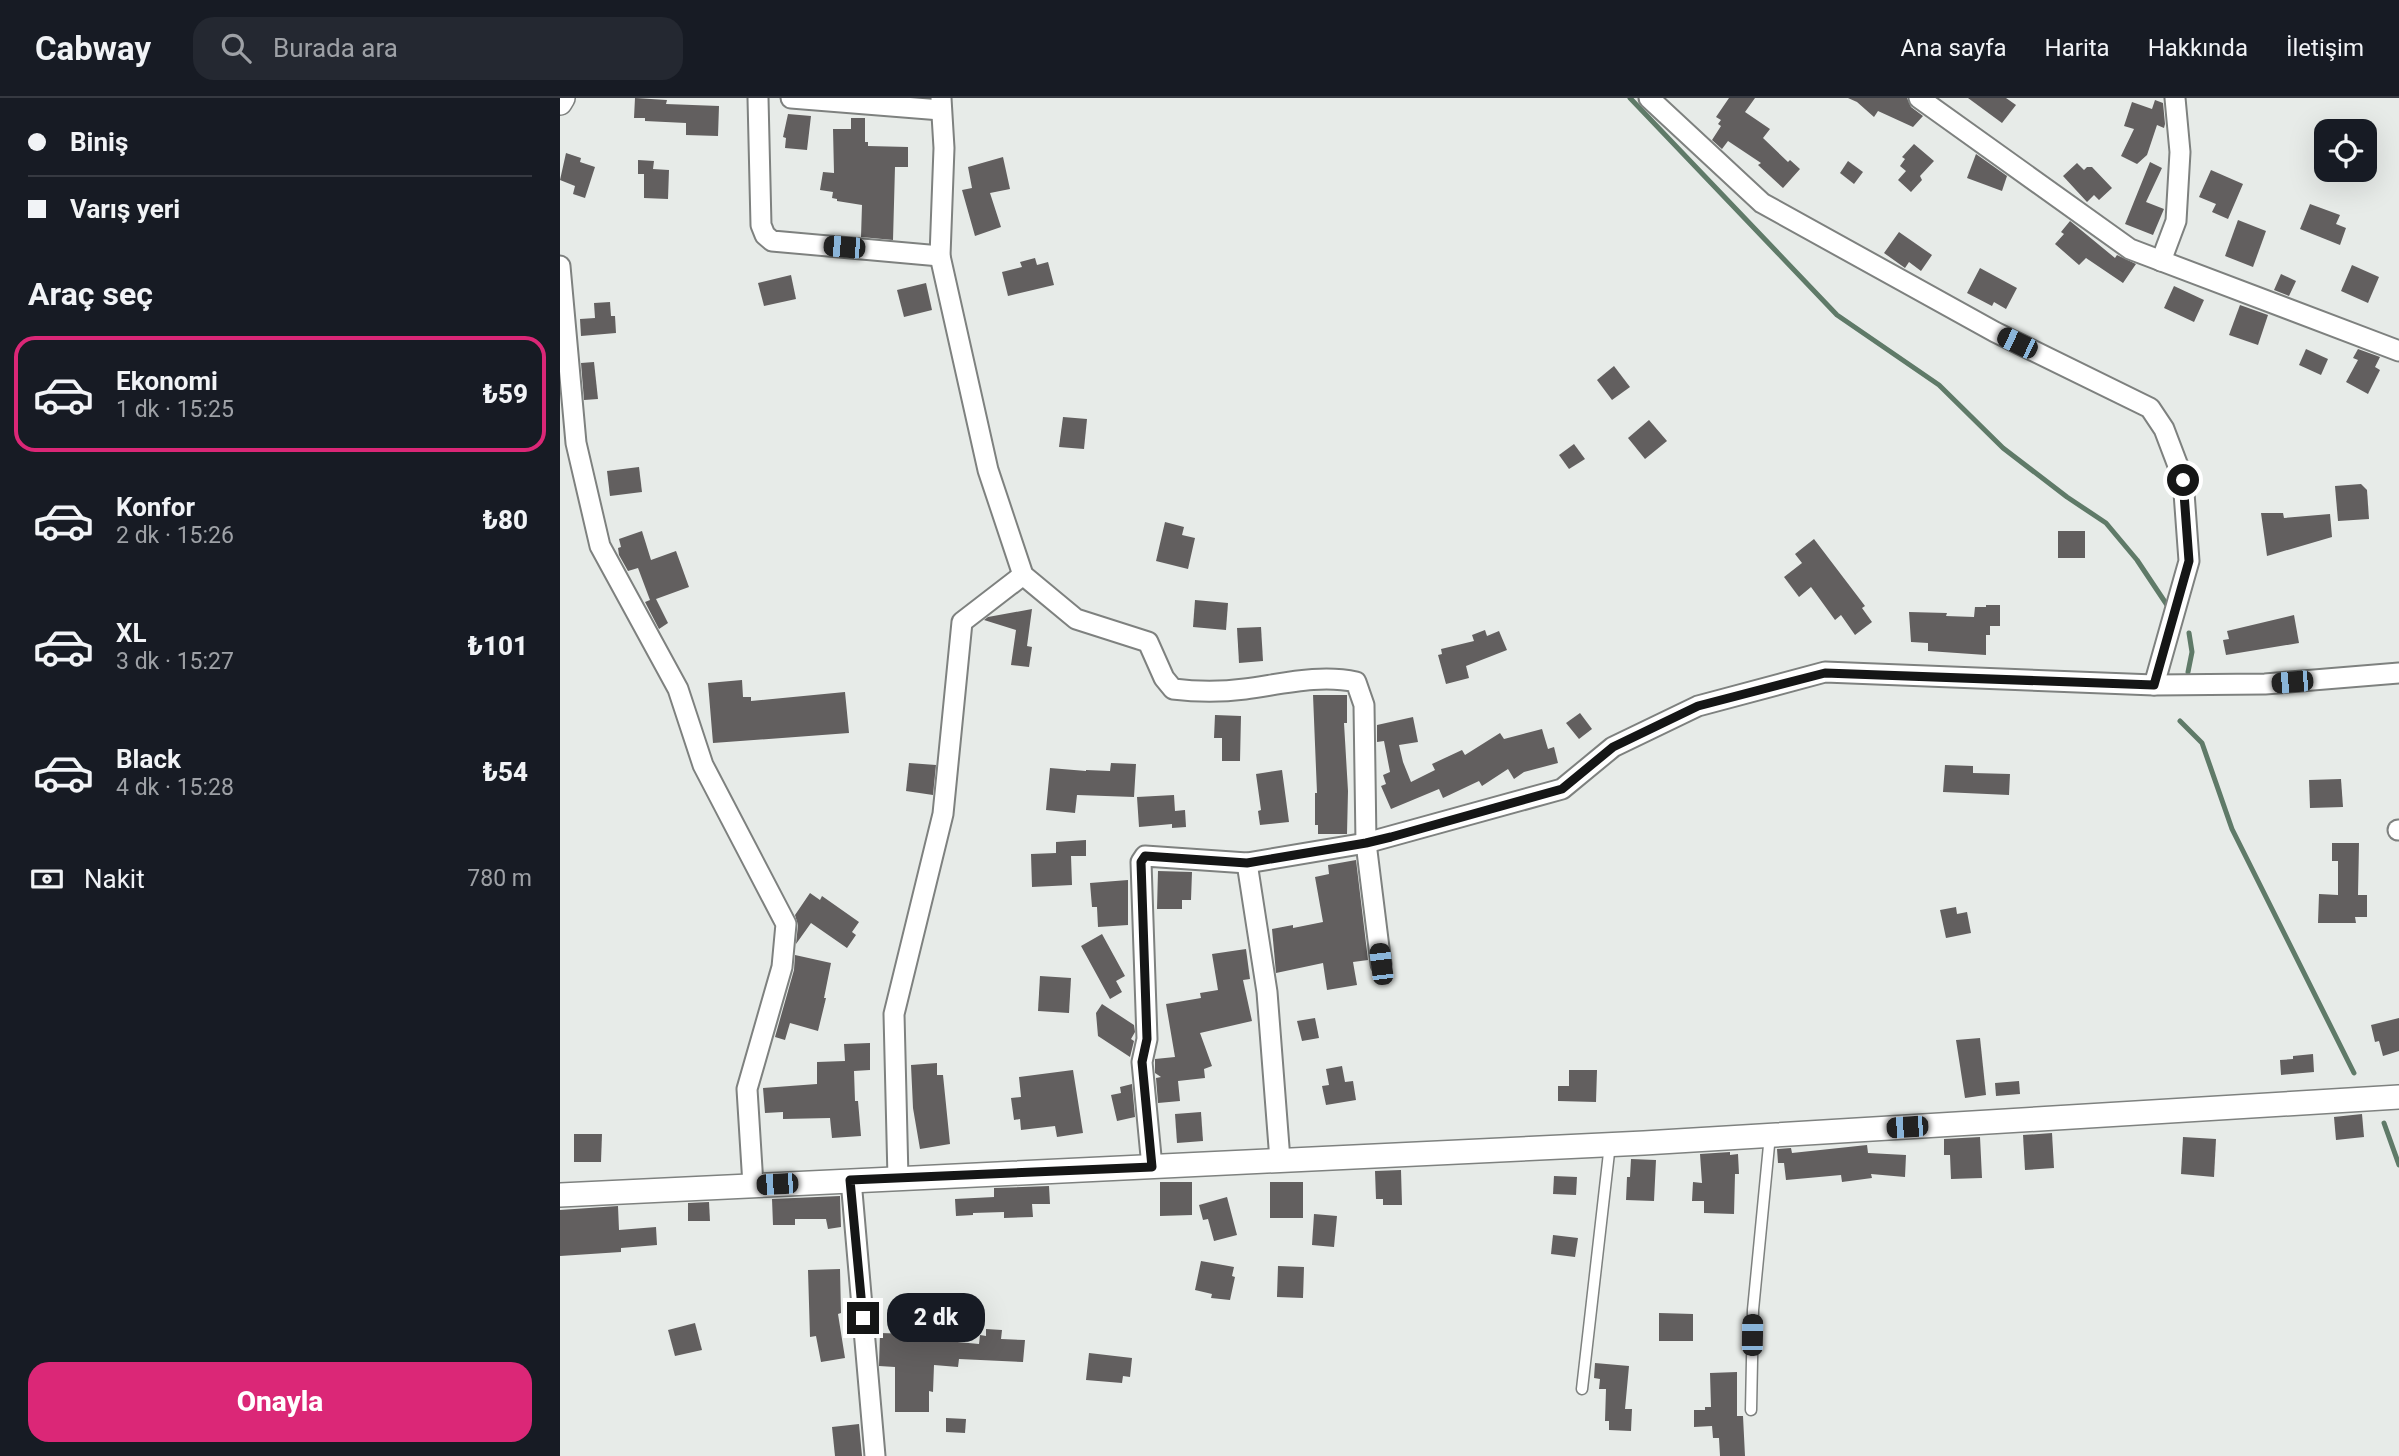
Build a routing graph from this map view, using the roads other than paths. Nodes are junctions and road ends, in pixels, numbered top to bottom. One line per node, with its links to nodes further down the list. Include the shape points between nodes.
1 (563, 98): 7 (street)
2 (758, 98): 9 (street, via 765,235 772,241)
3 (791, 98): 8 (street)
4 (1649, 98): 15 (street, via 1762,203 1995,332 2150,408 2164,429 2183,480 2189,561)
5 (1919, 98): 10 (street, via 2130,250)
6 (2175, 98): 10 (street, via 2180,152 2176,221)
7 (560, 103)
8 (941, 104): 9 (street)
9 (940, 256): 13 (street, via 988,470)
10 (2161, 261): 12 (street)
11 (560, 266): 26 (street, via 576,443 600,546 678,689 703,765 786,924 782,967 747,1089)
12 (2399, 351)
13 (1023, 575): 16 (street, via 1076,619 1148,642 1174,689 1243,689 1327,679 1356,682 1364,705); 24 (street, via 962,622 943,814 894,1014)
14 (2399, 673): 15 (street, via 2266,684)
15 (2154, 685): 16 (street, via 1825,673 1698,706 1613,747 1562,789)
16 (1366, 843): 17 (street); 18 (street)
17 (1247, 863): 22 (street, via 1267,992); 23 (street, via 1145,856 1141,862 1147,1039 1142,1062)
18 (1381, 964)
19 (2399, 1097): 20 (street)
20 (1770, 1135): 21 (street); 29 (lane, via 1752,1310)
21 (1611, 1144): 22 (street); 28 (lane)
22 (1280, 1160): 23 (street)
23 (1152, 1167): 24 (street)
24 (898, 1178): 25 (street)
25 (850, 1180): 26 (street); 30 (street)
26 (752, 1185): 27 (street)
27 (560, 1195)
28 (1582, 1389)
29 (1751, 1410)
30 (875, 1456)

